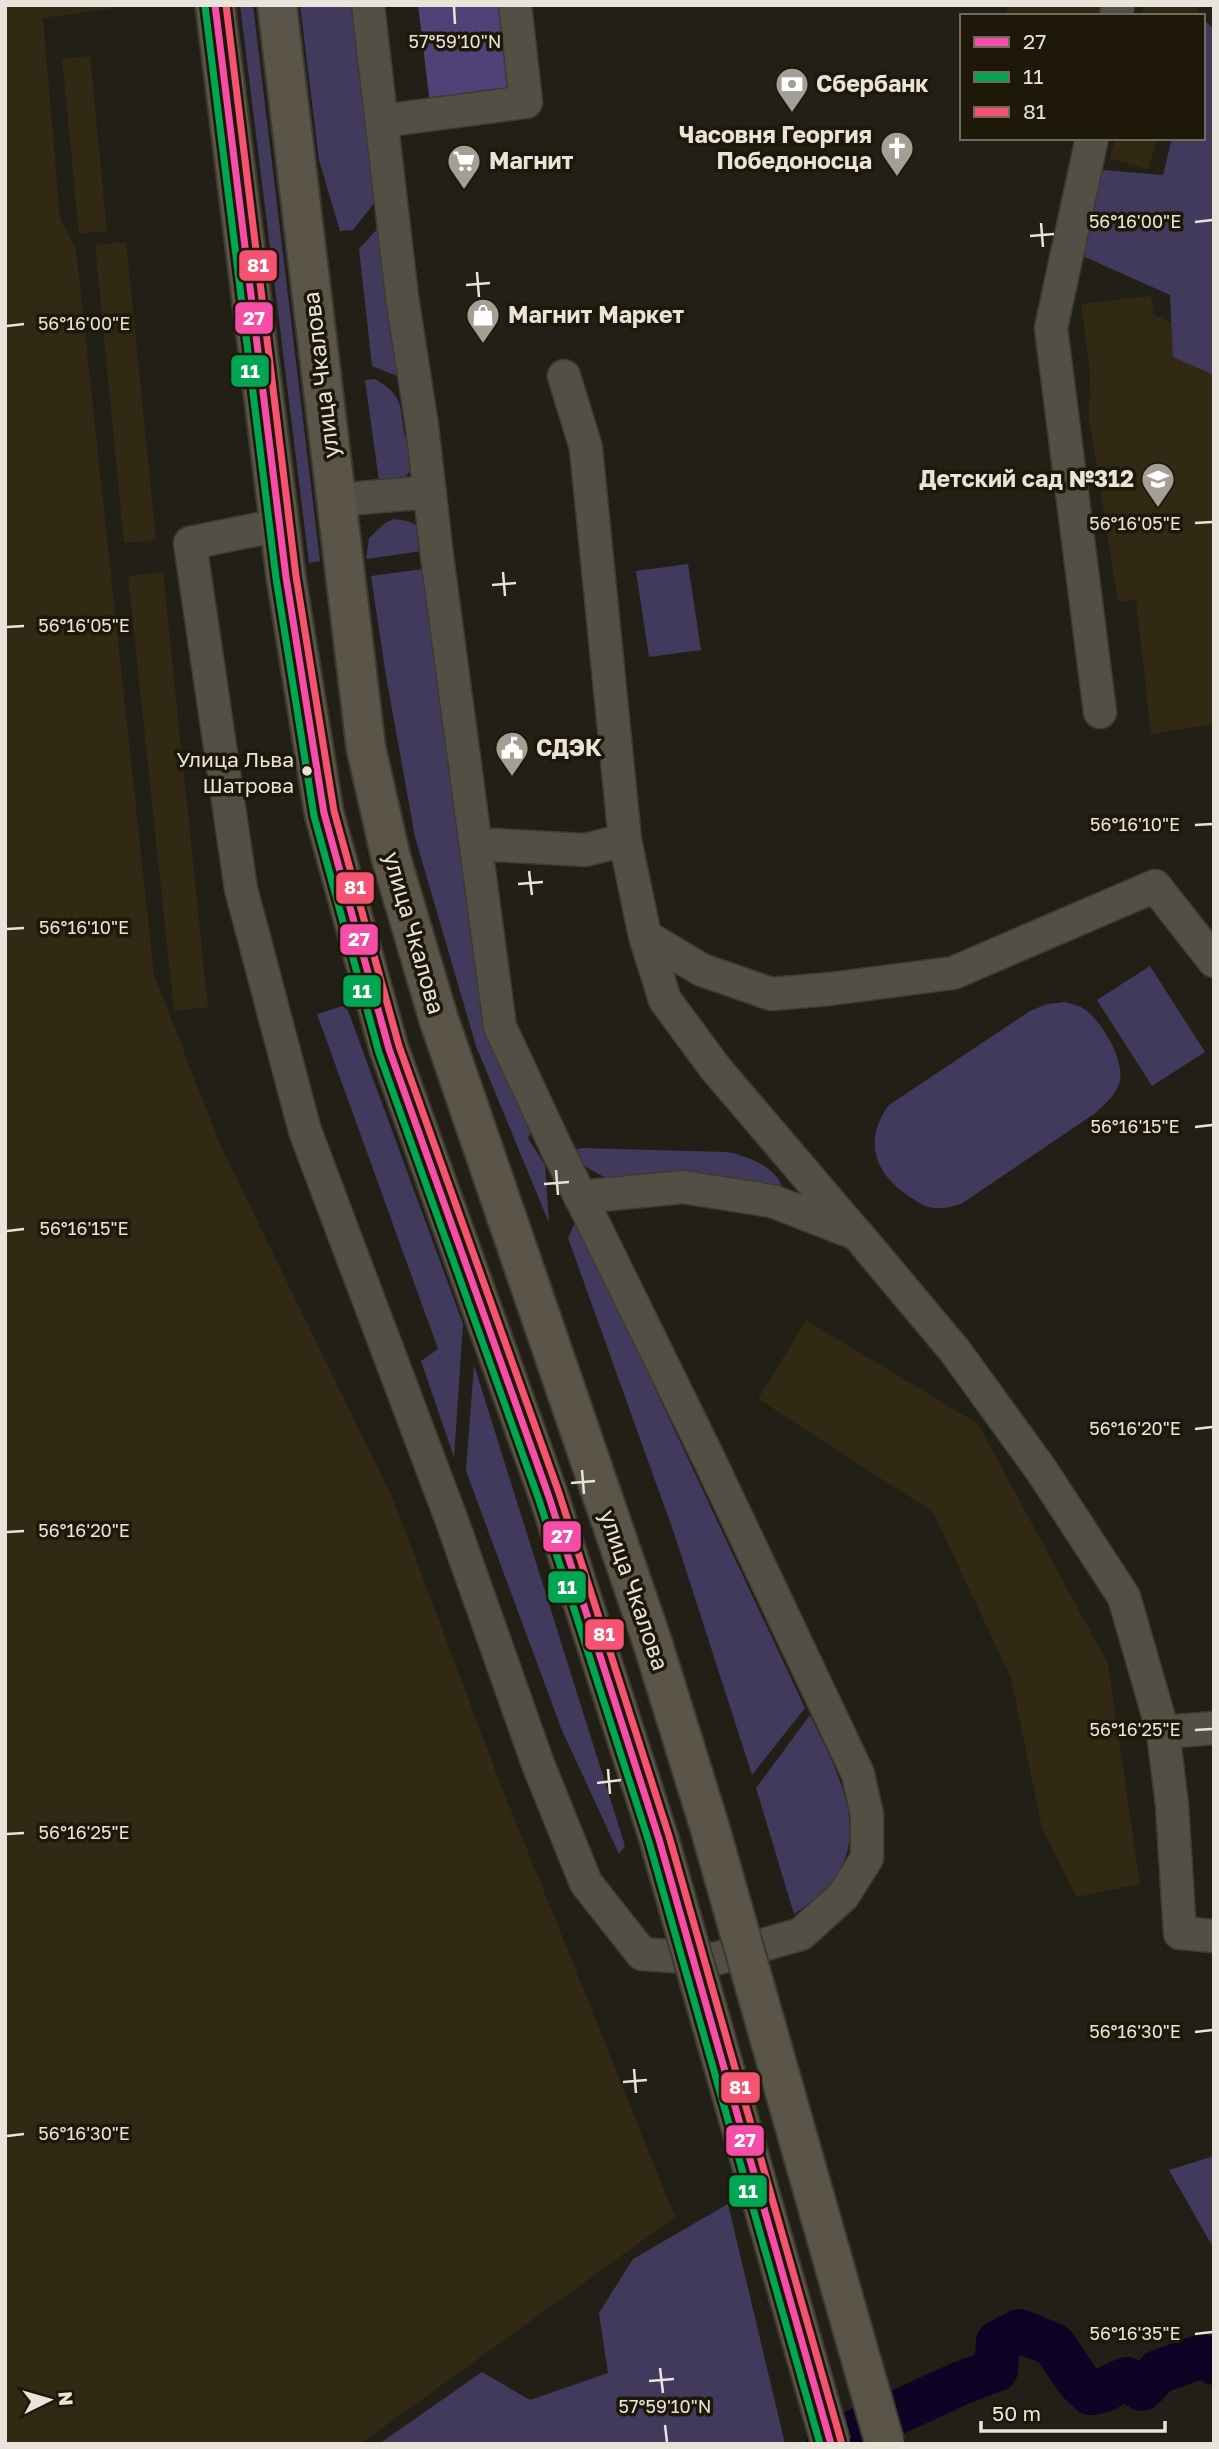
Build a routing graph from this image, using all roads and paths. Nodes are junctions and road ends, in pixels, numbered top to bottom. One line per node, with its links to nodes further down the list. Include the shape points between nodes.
1 (215, 5): 10 (main road)
2 (277, 5): 9 (main road, улица Чкалова)
3 (368, 5): 5 (street)
4 (515, 5): 5 (street, via 526,102)
5 (382, 121): 8 (street)
6 (1092, 140): 11 (street, via 1051,328)
7 (564, 376): 12 (street, via 586,448)
8 (430, 492): 9 (street); 13 (street)
9 (336, 500): 22 (main road, улица Чкалова, bridge, via 366,748 391,858 438,1017 652,1641)
10 (279, 525): 16 (street, via 190,543 241,889 305,1131 586,1883 642,1954 715,1959 801,1934 843,1895 867,1857 867,1815 858,1774); 21 (main road, bridge, via 324,813 389,1049 549,1497 659,1839)
11 (1100, 712)
12 (625, 840): 13 (street, via 585,850); 14 (street)
13 (477, 847): 16 (street, via 500,1027)
14 (646, 936): 15 (street, via 702,970 771,994 830,989 953,973 1155,886); 17 (street, via 665,1000 716,1069)
15 (1214, 961)
16 (580, 1197): 17 (street, via 682,1187 772,1201)
17 (857, 1234): 19 (street, via 955,1351 1042,1471 1124,1597)
18 (1214, 1728): 19 (street)
19 (1163, 1732): 20 (street, via 1180,1933)
20 (1214, 1936)
21 (831, 2444)
22 (885, 2444)

